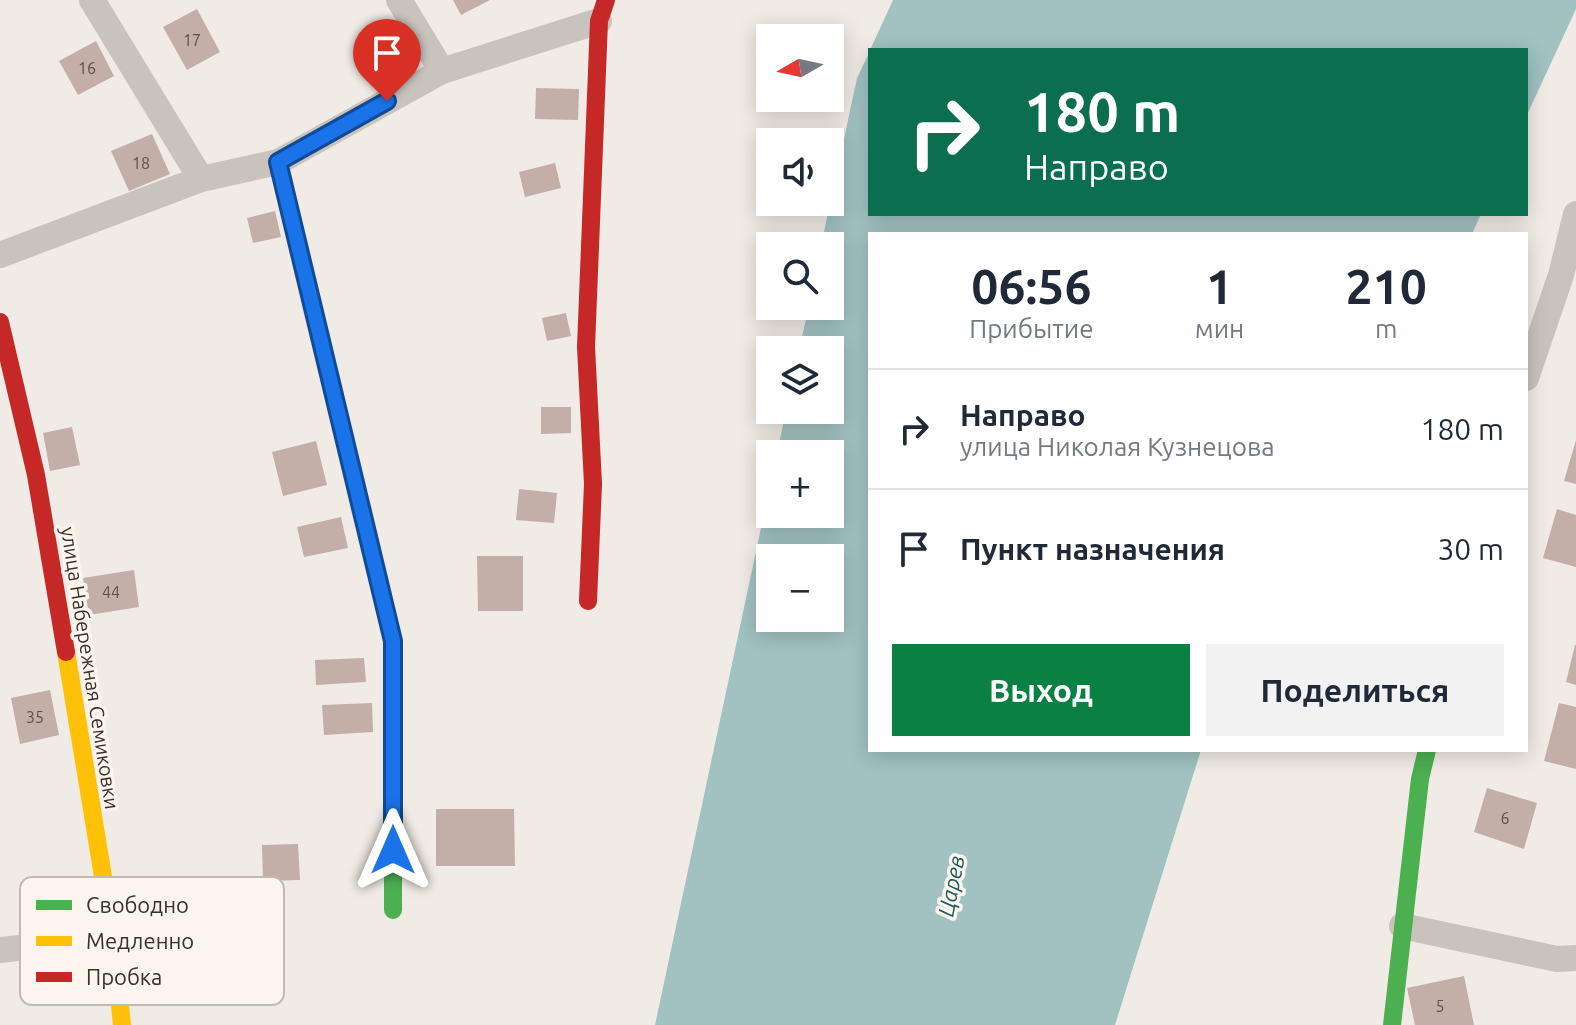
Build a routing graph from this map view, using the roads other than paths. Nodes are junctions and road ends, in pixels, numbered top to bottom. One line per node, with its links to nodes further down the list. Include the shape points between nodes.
1 (92, 0): 6 (street)
2 (399, 0): 4 (street)
3 (602, 11): 4 (street); 12 (street, via 586,347 593,484)
4 (442, 71): 5 (street)
5 (278, 162): 6 (street); 15 (street, via 393,641)
6 (201, 179): 8 (street)
7 (1576, 214): 9 (street)
8 (0, 255)
9 (1568, 278): 11 (street)
10 (0, 322): 14 (street, улица Набережная Семиковки, via 36,475)
11 (1528, 373)
12 (588, 601)
13 (1427, 752): 16 (street)
14 (103, 877)
15 (393, 910)
16 (1402, 926): 19 (street, via 1557,959); 22 (street)
17 (20, 948): 18 (street)
18 (0, 950)
19 (1576, 958)
20 (120, 1005): 21 (street, улица Набережная Семиковки)
21 (122, 1025)
22 (1392, 1025)

